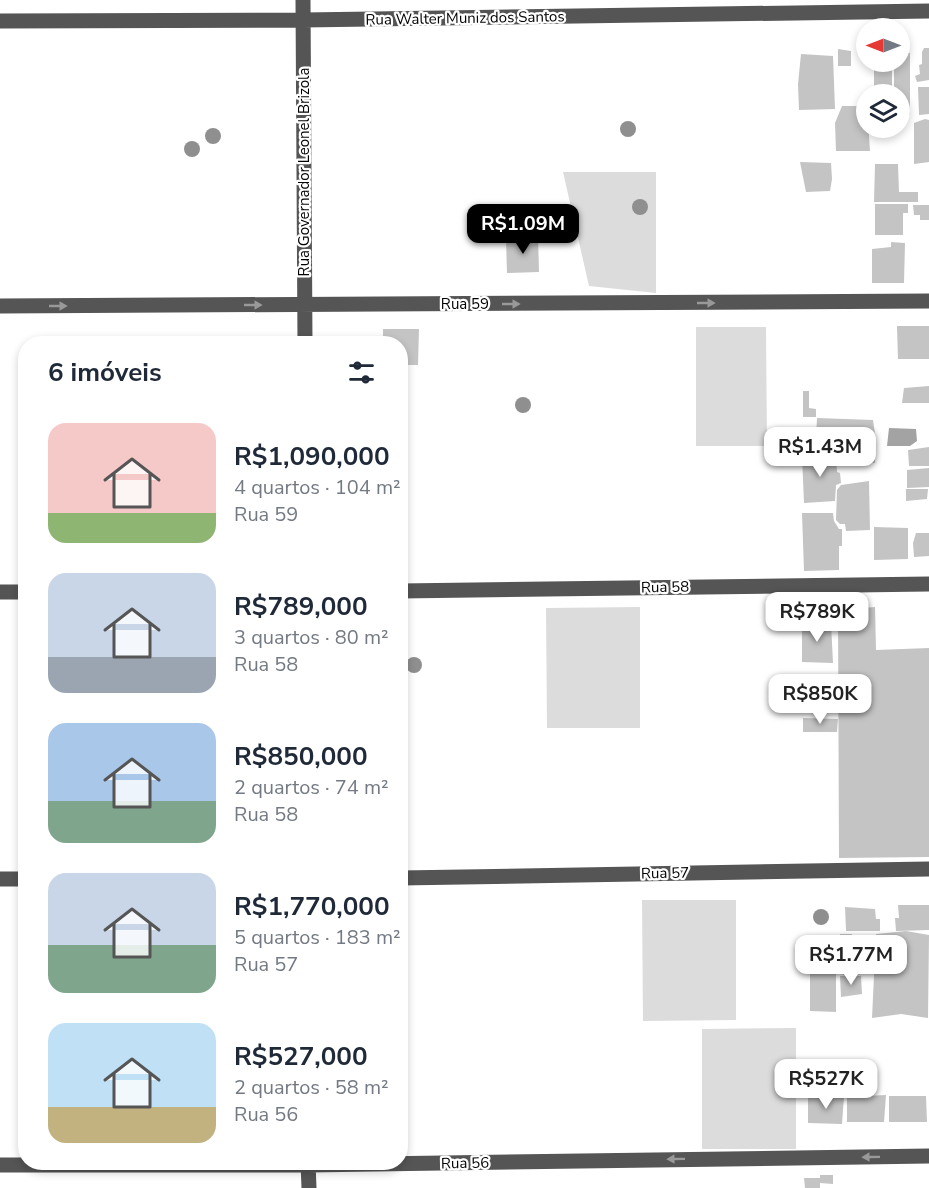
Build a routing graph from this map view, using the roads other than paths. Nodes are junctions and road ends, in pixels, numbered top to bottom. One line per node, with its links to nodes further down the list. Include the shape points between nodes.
1 (303, 0): 3 (street, Rua Governador Leonel Brizola)
2 (929, 11): 3 (street, Rua Walter Muniz dos Santos)
3 (303, 20): 4 (street, Rua Walter Muniz dos Santos); 6 (street, Rua Governador Leonel Brizola)
4 (0, 21)
5 (929, 301): 6 (street, Rua 59, one-way to 5)
6 (304, 305): 7 (street, Rua 59, one-way to 6); 8 (street, Rua Governador Leonel Brizola)
7 (0, 306)
8 (304, 336)
9 (929, 584): 10 (street, Rua 58)
10 (408, 591)
11 (0, 592): 12 (street)
12 (18, 592)
13 (929, 868): 14 (street, Rua 57)
14 (408, 878)
15 (0, 879): 16 (street)
16 (18, 879)
17 (929, 1156): 18 (street, Rua 56, one-way to 18)
18 (408, 1163)
19 (0, 1165): 20 (street, Rua 56)
20 (18, 1165)
21 (308, 1170): 22 (street)
22 (309, 1188)

